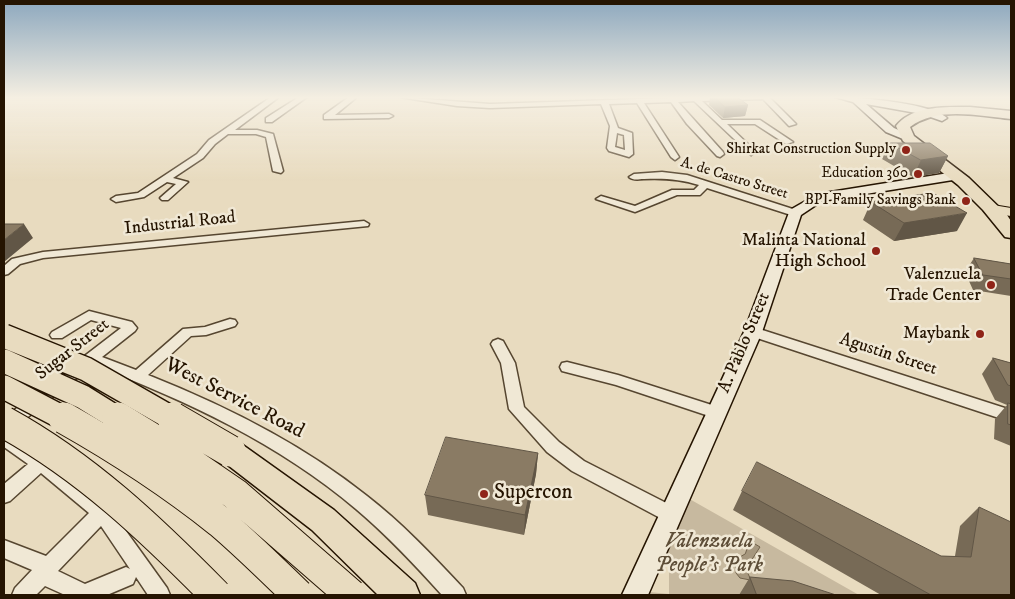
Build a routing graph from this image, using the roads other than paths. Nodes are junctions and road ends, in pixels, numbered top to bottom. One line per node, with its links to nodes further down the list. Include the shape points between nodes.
1 (235, 125): 11 (street)
2 (612, 125): 10 (street)
3 (654, 125): 17 (street)
4 (693, 125): 15 (street)
5 (723, 125): 14 (street)
6 (762, 125): 13 (street)
7 (884, 125): 12 (street)
8 (904, 125): 12 (highway)
9 (922, 125): 16 (highway, via 916,131 919,138)
10 (614, 130): 10 (street, via 628,133 628,154 611,148)
11 (227, 132): 18 (street, via 257,132 270,136); 22 (street, via 200,156)
12 (908, 138): 16 (highway)
13 (789, 142)
14 (751, 152)
15 (720, 154)
16 (935, 155): 20 (highway); 28 (highway)
17 (675, 157)
18 (278, 171)
19 (673, 175): 21 (street, A. de Castro Street); 23 (street, A. de Castro Street); 24 (street)
20 (955, 176): 28 (highway); 29 (street, via 818,198)
21 (634, 177)
22 (164, 180): 25 (street, via 182,182); 26 (street, via 140,195)
23 (705, 184): 24 (street, via 697,193); 29 (street, A. de Castro Street)
24 (669, 194): 27 (street, via 636,209)
25 (165, 198)
26 (116, 199)
27 (601, 199)
28 (1006, 211): 31 (highway)
29 (795, 213): 34 (street, A. Pablo Street)
30 (364, 224): 32 (street, Industrial Road, via 42,255 16,261)
31 (1011, 233)
32 (4, 272)
33 (230, 324): 41 (street, via 188,332)
34 (753, 332): 43 (street, A. Pablo Street); 44 (street, Agustin Street)
35 (57, 335): 38 (street, Sugar Street, via 89,315 130,328)
36 (4, 336): 60 (highway, bridge, via 86,369 230,451 323,520)
37 (498, 344): 51 (street, via 508,363 517,409 553,447 578,466)
38 (92, 359): 41 (street, West Service Road); 46 (street, Sugar Street)
39 (4, 360): 59 (highway, bridge, via 83,397 178,455 235,494)
40 (567, 367): 43 (street)
41 (138, 376): 61 (street, West Service Road, via 205,405 262,435 348,492 419,555)
42 (4, 387): 58 (highway, bridge, via 59,413 153,474 209,514)
43 (715, 412): 51 (street, A. Pablo Street)
44 (1011, 416)
45 (4, 422): 57 (highway, bridge, via 59,454 120,502)
46 (4, 427)
47 (4, 438): 48 (street)
48 (41, 463): 49 (street); 50 (street)
49 (4, 495)
50 (102, 512): 53 (street); 56 (street)
51 (670, 514): 62 (street, A. Pablo Street)
52 (4, 549): 53 (street)
53 (45, 571): 54 (street, via 85,594); 55 (street)
54 (126, 577)
55 (22, 595)
56 (160, 595)
57 (216, 595)
58 (298, 595)
59 (352, 595)
60 (403, 595)
61 (456, 595)
62 (635, 595)

